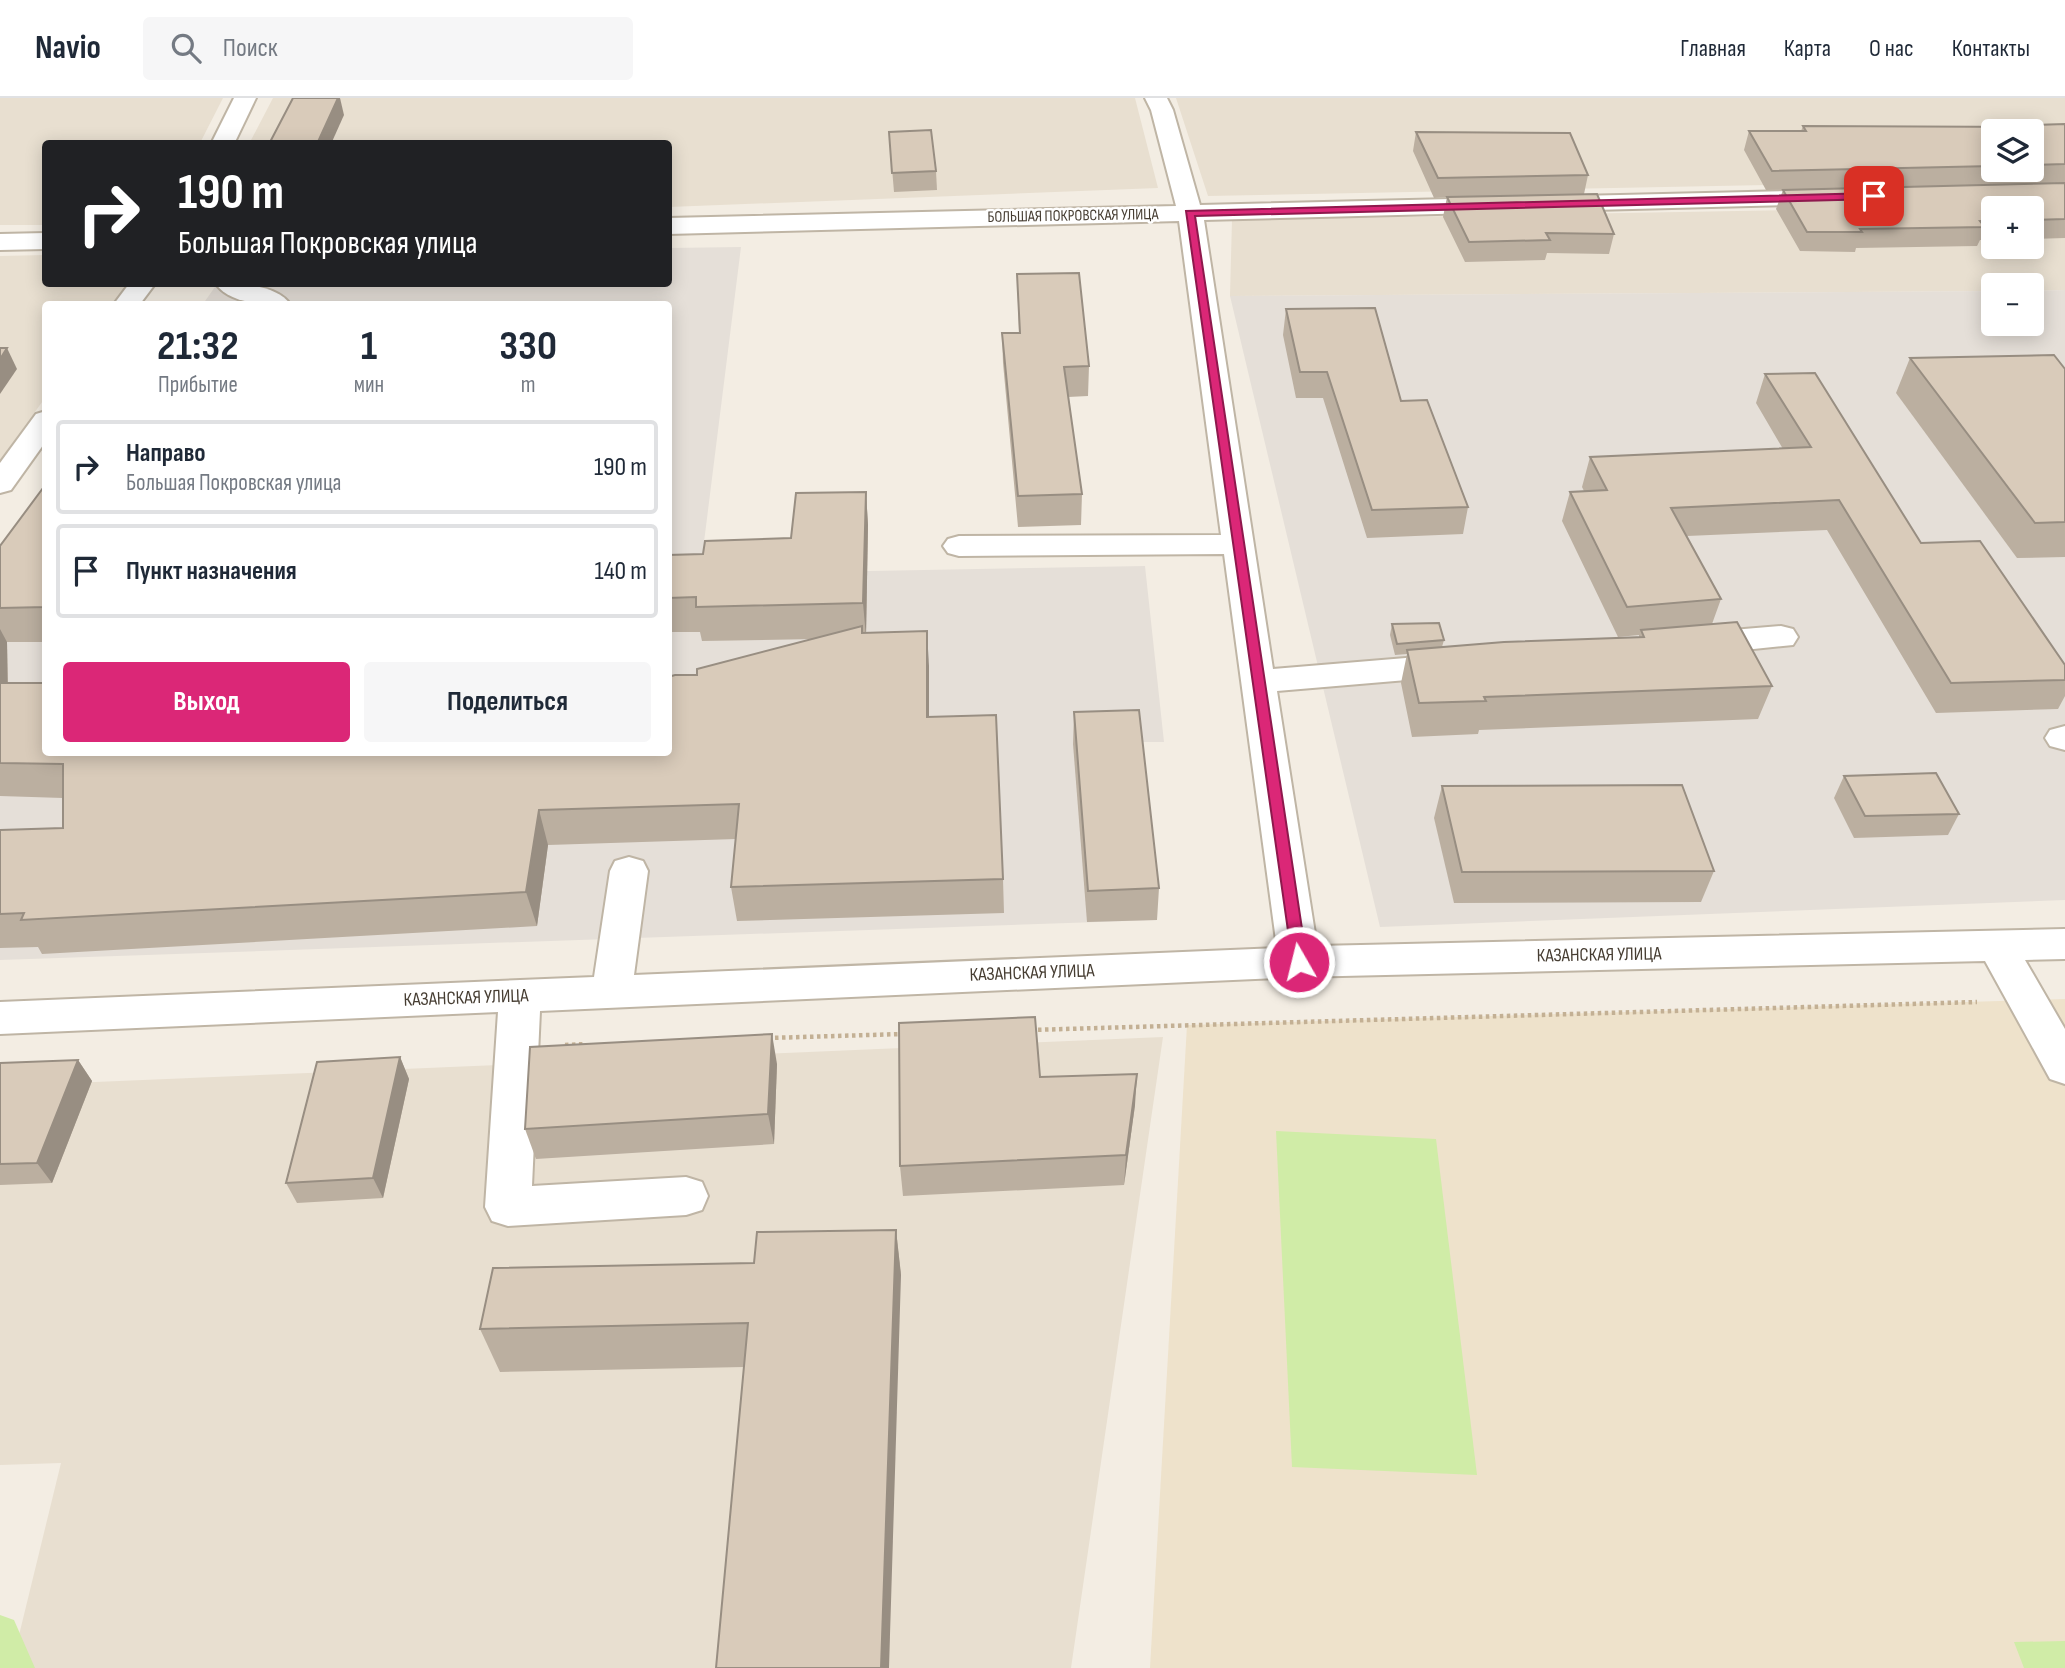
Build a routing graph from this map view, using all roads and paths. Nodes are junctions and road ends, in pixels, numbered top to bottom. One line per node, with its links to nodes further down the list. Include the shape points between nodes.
1 (245, 98): 3 (street)
2 (1156, 98): 5 (street)
3 (224, 140)
4 (1857, 197): 5 (street, БОЛЬШАЯ ПОКРОВСКАЯ УЛИЦА)
5 (1190, 213): 6 (street, БОЛЬШАЯ ПОКРОВСКАЯ УЛИЦА); 13 (street)
6 (672, 226)
7 (42, 241): 8 (street)
8 (0, 242)
9 (236, 287): 10 (street)
10 (270, 301)
11 (42, 426): 12 (street)
12 (0, 484)
13 (1238, 544): 14 (street); 18 (street)
14 (959, 546)
15 (1781, 637): 16 (street)
16 (1671, 646)
17 (1478, 663): 18 (street)
18 (1258, 681): 22 (street)
19 (629, 871): 23 (street)
20 (2065, 944): 21 (street, КАЗАНСКАЯ УЛИЦА)
21 (1997, 946): 22 (street, КАЗАНСКАЯ УЛИЦА); 25 (street)
22 (1299, 962): 23 (street, КАЗАНСКАЯ УЛИЦА)
23 (612, 991): 24 (street, КАЗАНСКАЯ УЛИЦА)
24 (520, 995): 26 (street, КАЗАНСКАЯ УЛИЦА); 31 (street)
25 (2026, 1000): 27 (path); 32 (street)
26 (0, 1018)
27 (1019, 1030)
28 (907, 1034): 29 (path)
29 (767, 1038)
30 (599, 1044): 31 (path)
31 (515, 1046): 33 (street, via 508,1207)
32 (2065, 1067)
33 (686, 1196)

